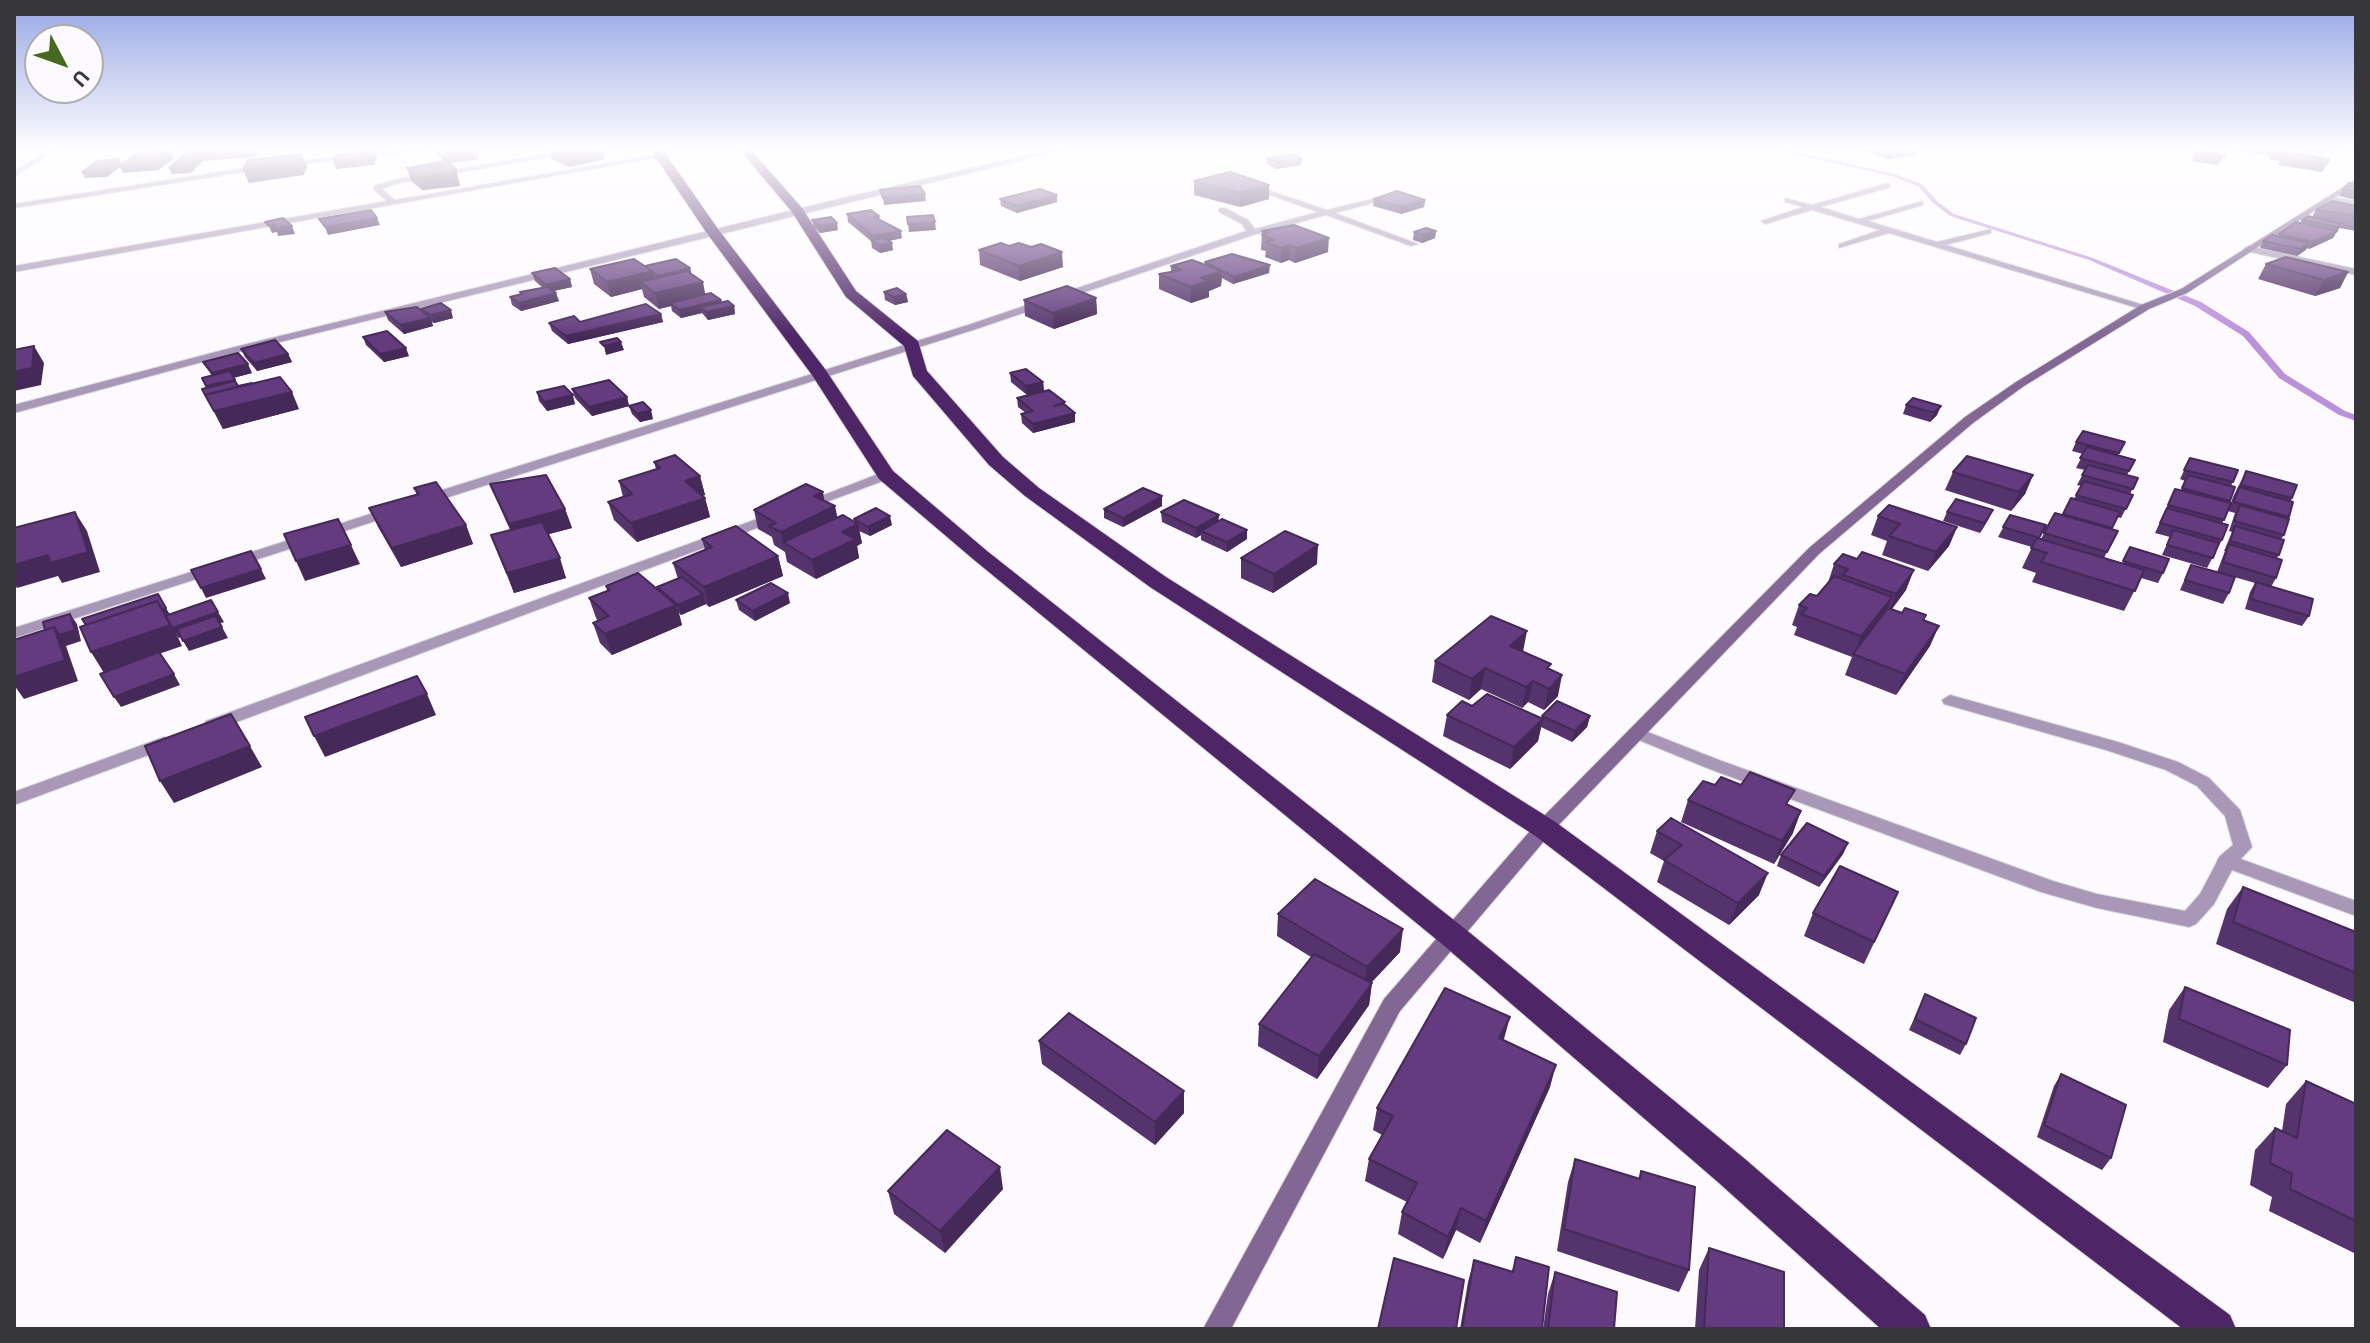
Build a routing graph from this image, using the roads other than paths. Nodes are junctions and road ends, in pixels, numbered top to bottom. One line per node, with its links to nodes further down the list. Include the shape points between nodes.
1 (798, 211): 26 (highway, via 851,294)
2 (343, 212): 23 (street)
3 (700, 212): 17 (highway)
4 (795, 212): 17 (street)
5 (1225, 212): 18 (street, via 1245,222)
6 (1322, 212): 12 (street)
7 (1331, 212): 12 (street)
8 (1793, 212): 13 (street)
9 (1829, 212): 14 (street)
10 (1891, 212): 14 (street)
11 (2307, 212): 22 (street)
12 (1326, 213): 18 (street); 19 (street)
13 (1765, 221)
14 (1859, 221): 15 (street)
15 (1890, 230): 20 (street); 21 (street)
16 (1988, 231): 20 (street)
17 (713, 232): 27 (highway); 28 (street)
18 (1250, 233): 26 (street)
19 (1414, 244)
20 (1937, 245): 25 (street)
21 (1842, 246)
22 (2248, 249): 24 (street); 25 (street, via 2184,291)
23 (14, 269)
24 (2356, 272)
25 (2150, 304): 33 (street, via 1969,420 1814,551)
26 (912, 344): 27 (street); 36 (highway, via 919,372 996,461 1032,492 1158,582)
27 (819, 373): 29 (highway); 30 (street)
28 (14, 409)
29 (886, 475): 32 (street); 39 (highway)
30 (14, 633)
31 (1950, 700): 37 (street, via 2112,746 2203,782 2234,814 2243,847)
32 (203, 728)
33 (1635, 732): 36 (street); 37 (street, via 2097,901 2189,919 2207,899)
34 (174, 739): 35 (street)
35 (14, 799)
36 (1544, 828): 39 (street); 42 (highway)
37 (2227, 861): 38 (street)
38 (2356, 909)
39 (1453, 936): 40 (street, via 1392,1005); 41 (highway)
40 (1216, 1329)
41 (1911, 1329)
42 (2216, 1329)

